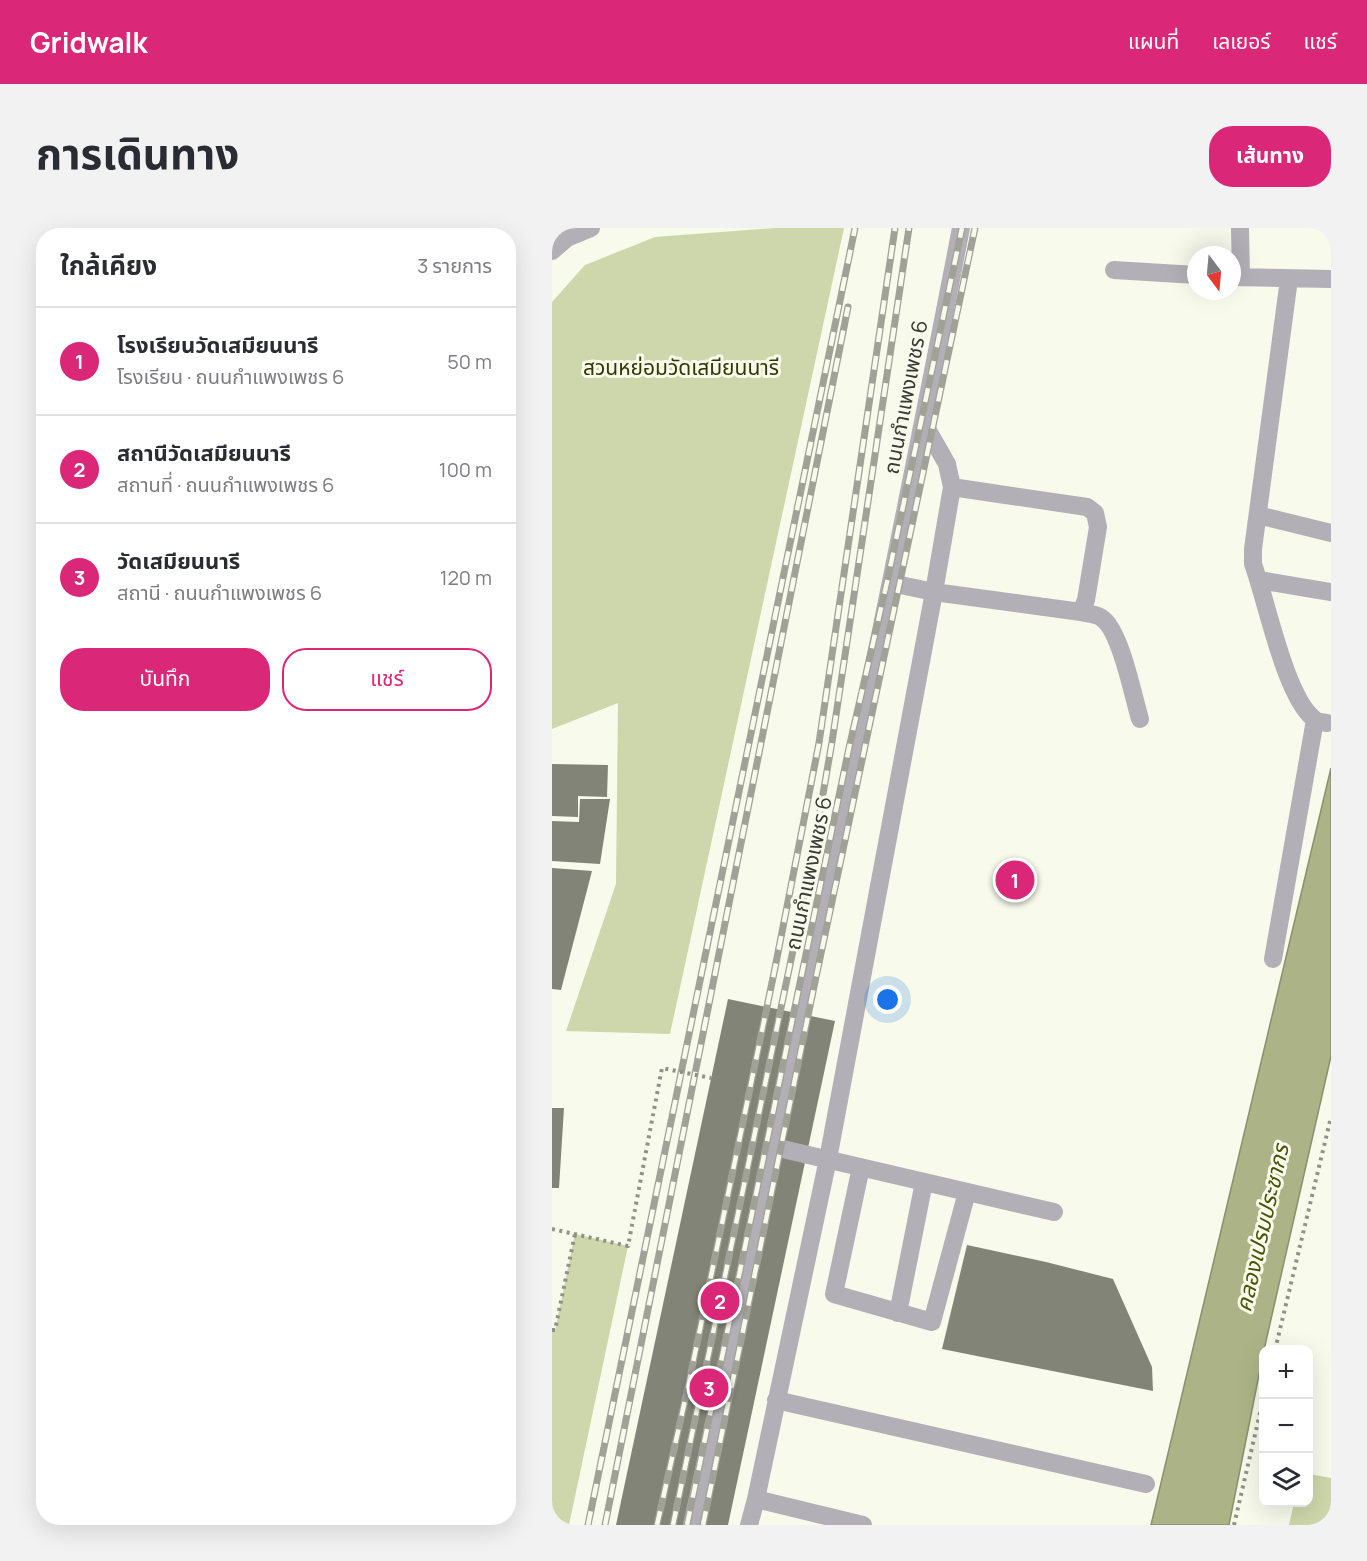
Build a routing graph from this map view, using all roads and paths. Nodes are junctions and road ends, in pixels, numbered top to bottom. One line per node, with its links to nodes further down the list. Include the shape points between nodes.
1 (591, 228): 5 (street, via 567,238)
2 (961, 228): 11 (street, ถนนกำแพงเพชร 6)
3 (1240, 228): 4 (street)
4 (1239, 246)
5 (552, 251)
6 (1114, 270): 7 (street)
7 (1187, 274)
8 (1241, 277): 9 (street)
9 (1288, 279): 10 (street); 13 (street)
10 (1331, 279)
11 (923, 422): 12 (street, via 947,464); 16 (street, ถนนกำแพงเพชร 6)
12 (952, 487): 17 (street); 19 (street, via 1087,507 1095,513 1098,527)
13 (1258, 515): 14 (street); 15 (street, via 1253,564)
14 (1331, 533)
15 (1259, 580): 18 (street); 21 (street, via 1288,677 1299,700 1321,722)
16 (891, 583): 17 (street); 24 (street, ถนนกำแพงเพชร 6)
17 (934, 592): 19 (street); 25 (street)
18 (1331, 592)
19 (1081, 612): 20 (street, via 1101,617 1111,627)
20 (1140, 719)
21 (1273, 958)
22 (711, 1078): 31 (path, bridge, via 662,1068 628,1246)
23 (1331, 1117): 34 (path)
24 (774, 1147): 25 (street); 39 (street, ถนนกำแพงเพชร 6)
25 (828, 1159): 26 (street); 36 (street)
26 (861, 1167): 27 (street); 32 (street, via 834,1294)
27 (924, 1182): 28 (street); 32 (street)
28 (967, 1192): 29 (street); 32 (street, via 932,1322)
29 (1054, 1212)
30 (552, 1229): 31 (path, bridge)
31 (574, 1234): 33 (path)
32 (898, 1312)
33 (552, 1330)
34 (1276, 1345)
35 (1262, 1399): 42 (path)
36 (776, 1401): 37 (street); 38 (street)
37 (1146, 1484)
38 (756, 1499): 40 (street); 41 (street)
39 (692, 1525)
40 (749, 1525)
41 (863, 1525)
42 (1234, 1525)

